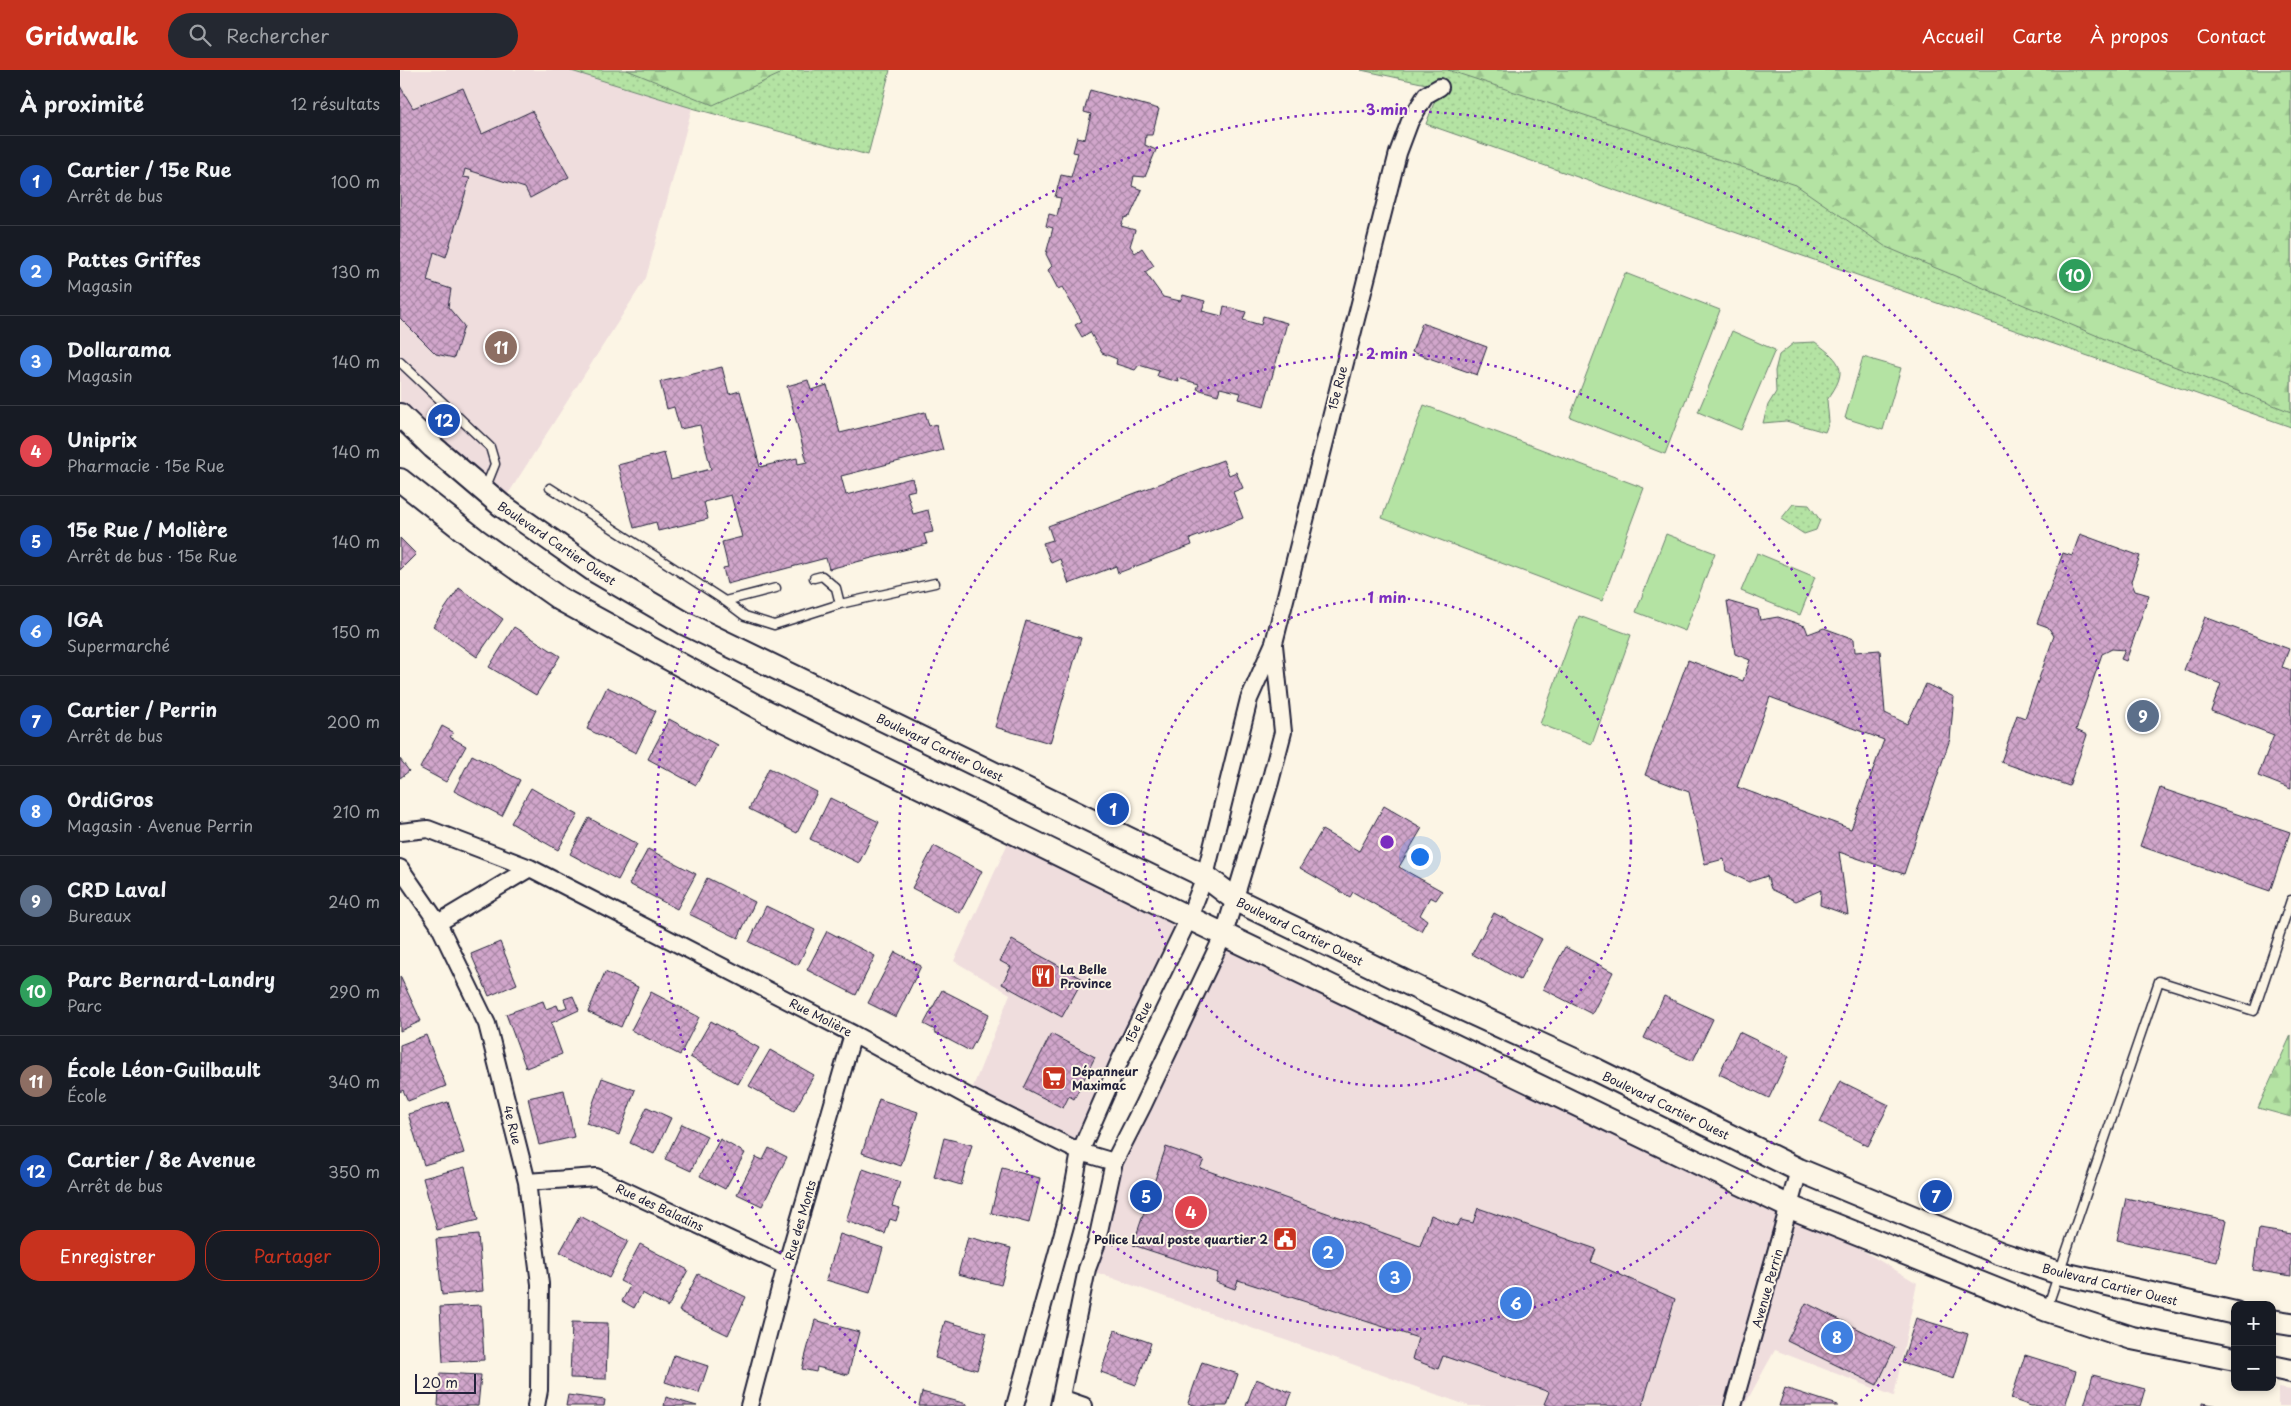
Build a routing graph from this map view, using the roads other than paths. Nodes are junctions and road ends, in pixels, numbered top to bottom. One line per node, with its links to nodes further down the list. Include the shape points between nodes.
1 (1440, 88): 12 (street, 15e Rue, via 1426,95 1410,121 1398,153)
2 (400, 362): 6 (lane, via 490,447 494,464)
3 (400, 415): 6 (street, Boulevard Cartier Ouest)
4 (400, 480): 19 (street, via 475,539 560,599 634,641 765,711)
5 (550, 488): 10 (lane)
6 (484, 491): 16 (street, Boulevard Cartier Ouest, via 595,571 684,623)
7 (814, 578): 11 (lane, via 822,576 836,588)
8 (935, 583): 11 (lane)
9 (776, 588): 10 (lane)
10 (725, 600): 11 (lane, via 745,616 774,625)
11 (840, 604)
12 (1274, 643): 16 (street, 15e Rue, via 1249,699); 17 (street, 15e Rue, via 1283,732)
13 (400, 832): 15 (street, Rue Molière, via 428,829)
14 (400, 868): 20 (street, 4e Rue)
15 (530, 868): 20 (street); 22 (street, Rue Molière)
16 (1205, 876): 17 (street, Boulevard Cartier Ouest); 19 (street, 15e Rue)
17 (1236, 900): 21 (street, 15e Rue); 25 (street, Boulevard Cartier Ouest)
18 (2291, 900): 29 (lane, via 2254,1011 2159,981)
19 (1189, 918): 21 (street); 23 (street, 15e Rue, via 1121,1058)
20 (438, 923): 26 (street, 4e Rue, via 487,1024)
21 (1224, 934): 24 (street, 15e Rue); 27 (street)
22 (853, 1034): 23 (street, Rue Molière); 28 (street, Rue des Monts)
23 (1080, 1152): 24 (street, Rue Molière); 40 (street, 15e Rue, via 1068,1211)
24 (1114, 1162): 37 (street, 15e Rue, via 1096,1245 1087,1269)
25 (1799, 1170): 27 (street, Avenue Perrin); 29 (street, Boulevard Cartier Ouest, via 1991,1250)
26 (527, 1182): 28 (street, Rue des Baladins, via 596,1177); 38 (street, 4e Rue, via 540,1284)
27 (1790, 1207): 30 (street); 42 (street, Avenue Perrin)
28 (786, 1266): 39 (street, Rue des Monts)
29 (2058, 1273): 30 (lane); 31 (street, Boulevard Cartier Ouest)
30 (2047, 1310): 34 (street, via 2132,1338)
31 (2231, 1312)
32 (2276, 1322): 33 (street)
33 (2291, 1324)
34 (2231, 1358)
35 (2276, 1368): 36 (street)
36 (2291, 1371)
37 (1060, 1402): 41 (street)
38 (536, 1406)
39 (748, 1406)
40 (1014, 1406)
41 (1084, 1406)
42 (1734, 1406)

